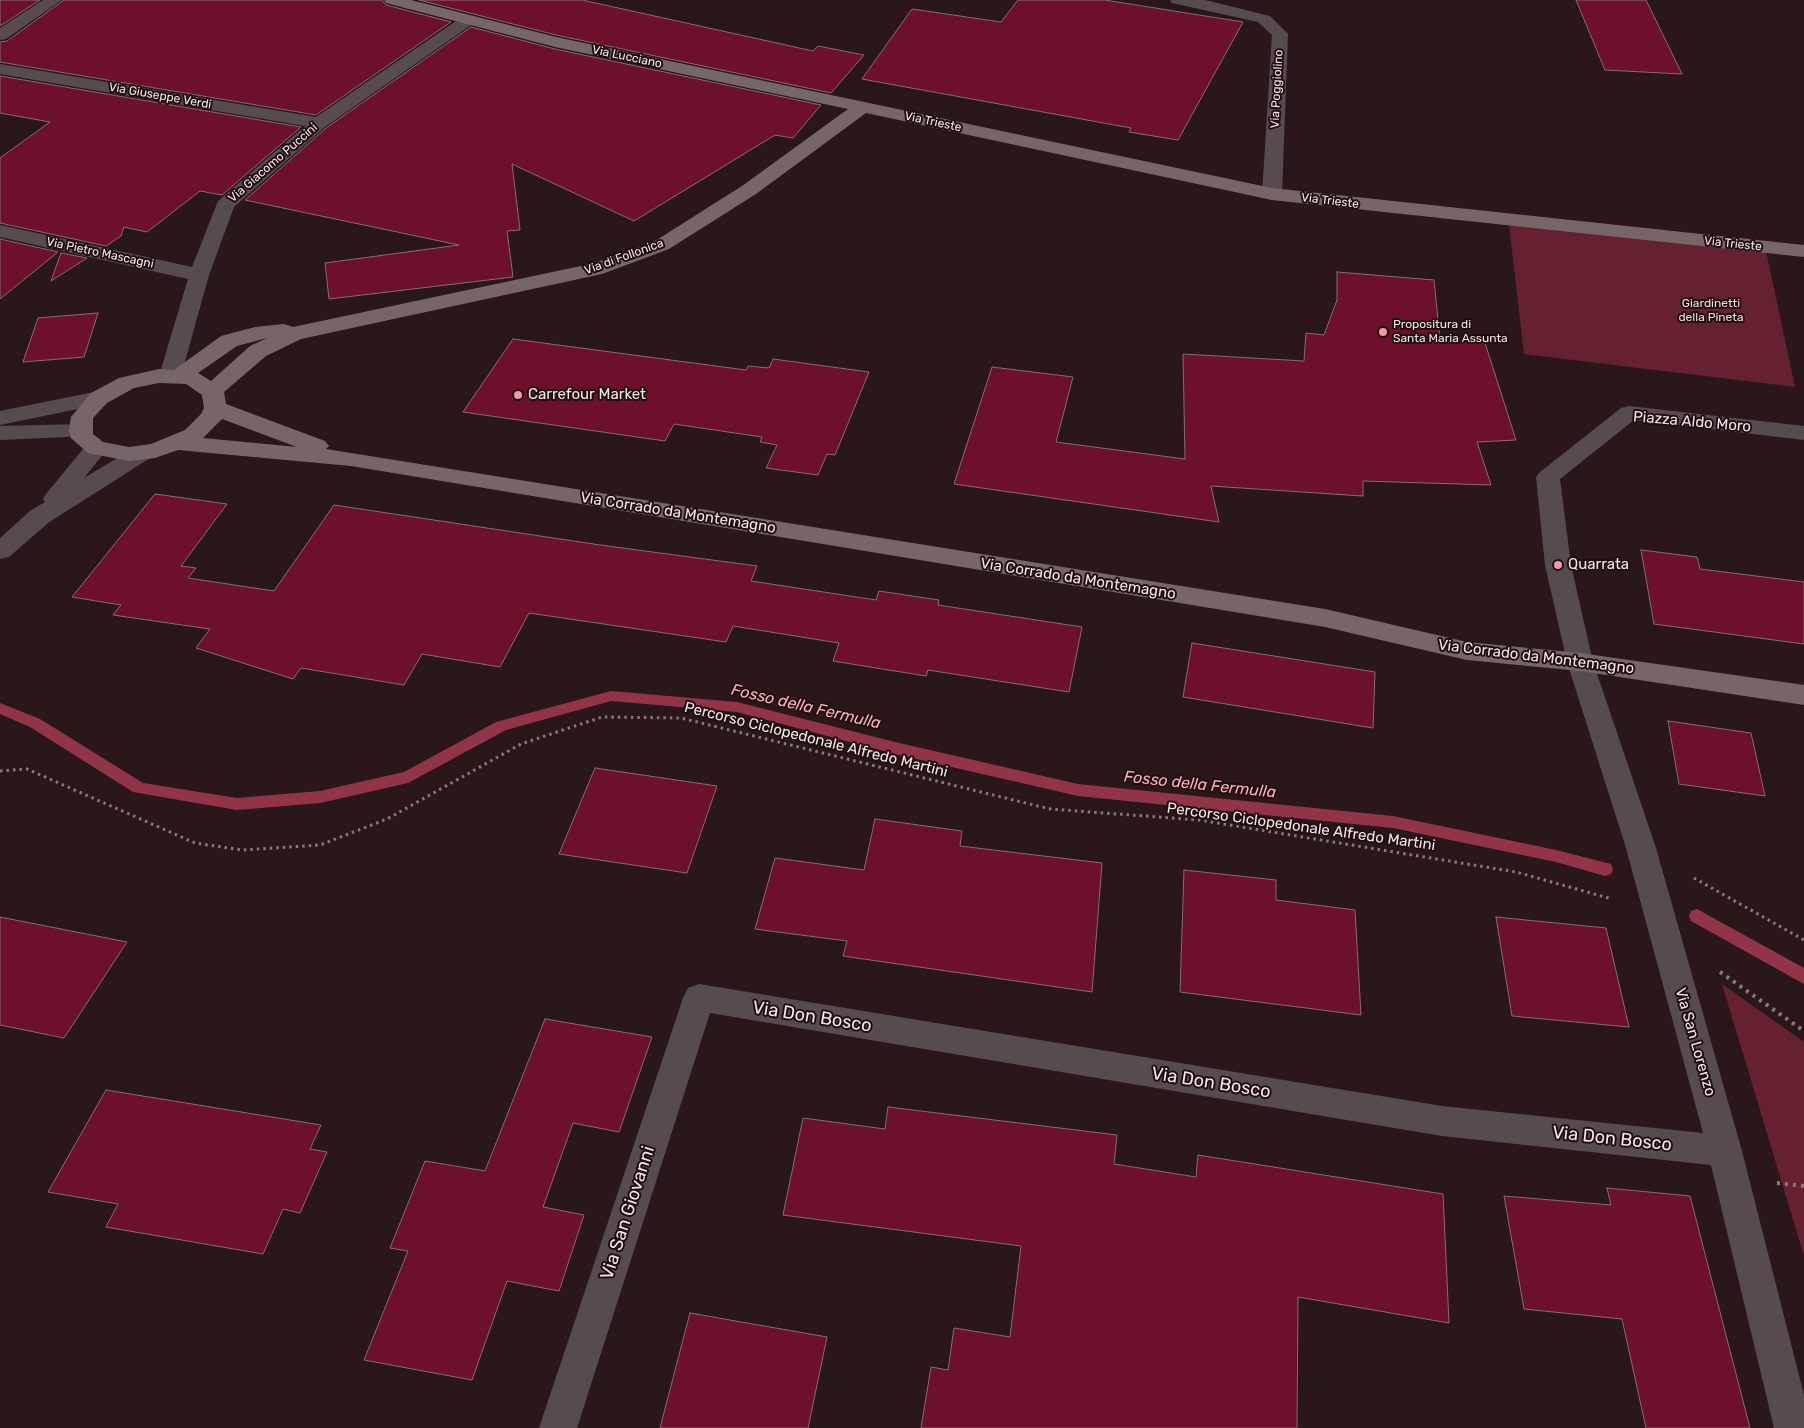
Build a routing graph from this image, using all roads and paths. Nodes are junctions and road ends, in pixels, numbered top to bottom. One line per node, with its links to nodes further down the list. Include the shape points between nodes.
1 (54, 0): 5 (street)
2 (392, 0): 4 (street, Via Lucciano)
3 (1178, 0): 9 (street, Via Poggiolino, via 1264,19 1280,34)
4 (468, 20): 7 (street, Via Lucciano, via 564,44); 8 (street, Via Giacomo Puccini)
5 (0, 35)
6 (0, 69): 8 (street, Via Giuseppe Verdi)
7 (863, 107): 9 (street, Via Trieste); 13 (street, Via di Follonica, via 749,190 662,245 602,268)
8 (319, 123): 12 (street, Via Giacomo Puccini, via 225,206)
9 (1272, 194): 11 (street, Via Trieste)
10 (0, 231): 12 (street, Via Pietro Mascagni)
11 (1804, 251)
12 (199, 274): 14 (street, Via Giacomo Puccini)
13 (318, 327): 14 (street, Via di Follonica, via 243,336 218,347); 16 (street, Via di Follonica, via 267,345)
14 (176, 376): 15 (street, via 137,380 116,387); 16 (street, Via Corrado da Montemagno, via 200,381)
15 (99, 398): 17 (street); 20 (street, via 82,417)
16 (214, 399): 21 (street, Via di Follonica, via 212,417); 23 (street, Via Corrado da Montemagno)
17 (0, 418)
18 (1804, 433): 26 (street, Piazza Aldo Moro, via 1629,413 1548,477 1558,565)
19 (0, 434): 20 (street)
20 (88, 440): 22 (street, via 117,453); 24 (street)
21 (179, 443): 22 (street); 23 (street, Via Corrado da Montemagno)
22 (142, 453): 24 (street)
23 (351, 459): 26 (street, Via Corrado da Montemagno, via 1324,618 1467,651)
24 (39, 517): 25 (street)
25 (0, 551)
26 (1580, 662): 27 (street, Via Corrado da Montemagno); 29 (street, Via San Lorenzo)
27 (1804, 695)
28 (0, 771): 30 (path, Percorso Ciclopedonale Alfredo Martini, via 27,768 195,844 242,850 320,845 387,819 520,744 602,717 680,718 1050,809 1199,820 1516,872)
29 (1641, 848): 30 (street, Via San Lorenzo); 31 (path)
30 (1658, 912): 35 (street, Via San Lorenzo)
31 (1804, 940)
32 (1719, 971): 34 (path)
33 (699, 998): 35 (street, Via Don Bosco, via 1442,1121); 36 (street, Via San Giovanni)
34 (1804, 1031)
35 (1725, 1151): 37 (street, Via San Lorenzo)
36 (558, 1428)
37 (1793, 1428)

